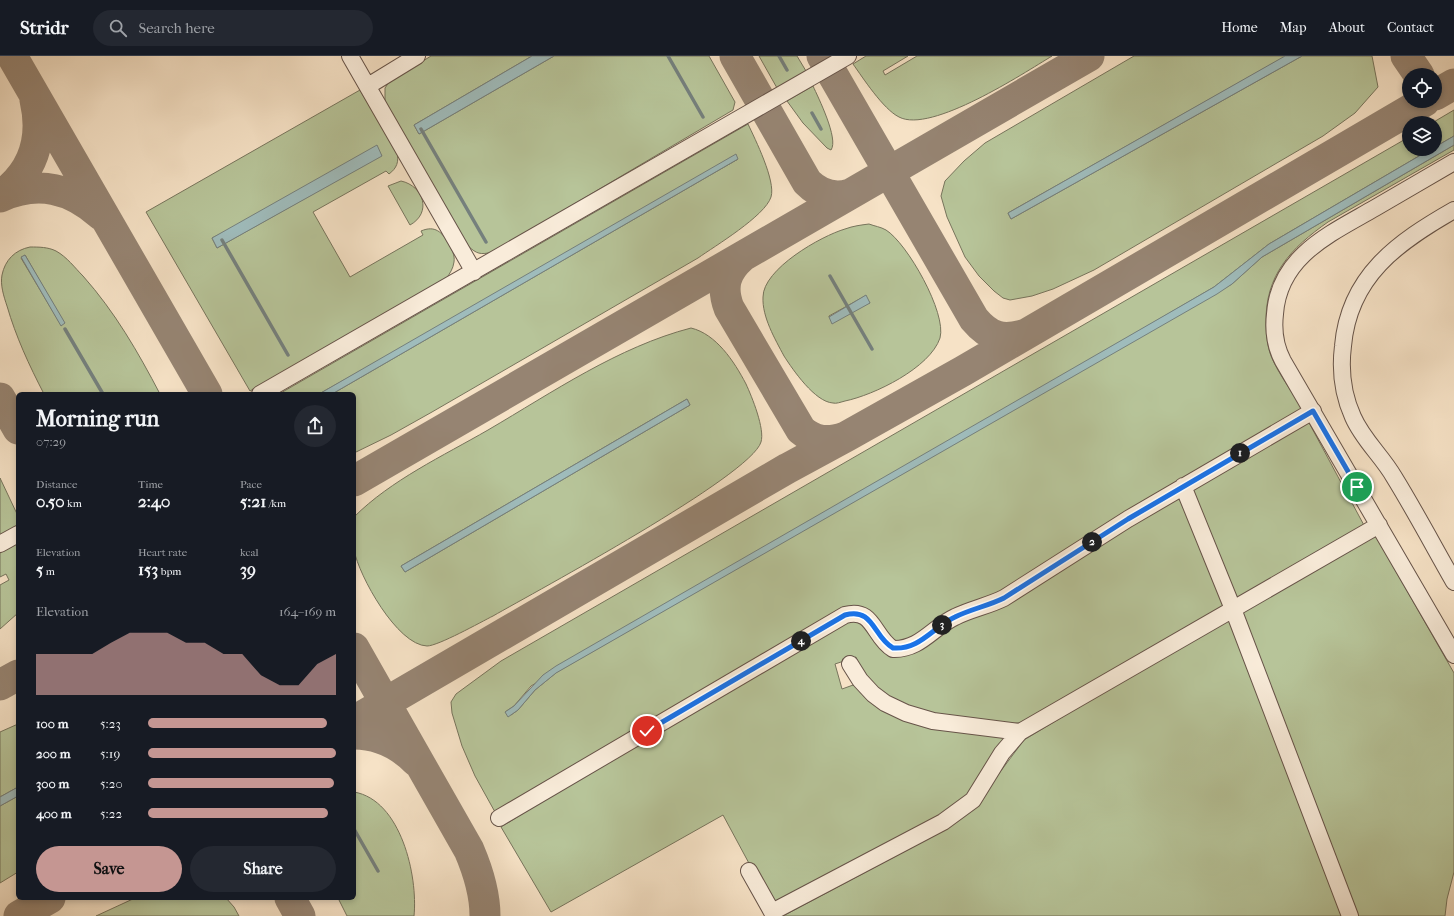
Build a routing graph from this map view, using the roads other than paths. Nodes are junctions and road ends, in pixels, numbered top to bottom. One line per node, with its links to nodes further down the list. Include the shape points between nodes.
1 (350, 56): 4 (lane)
2 (417, 56): 4 (lane)
3 (848, 56): 7 (lane)
4 (368, 86): 7 (lane)
5 (1454, 162): 9 (lane, via 1320,240 1302,255 1284,278 1275,311 1276,344 1283,361)
6 (1454, 210): 14 (lane, via 1407,239 1372,272 1352,306 1343,340 1342,356 1344,387 1356,423 1394,475)
7 (474, 272): 8 (lane)
8 (264, 392)
9 (1313, 411): 10 (lane); 11 (lane)
10 (1183, 486): 15 (lane); 19 (lane, via 1004,598 954,617 928,637 906,648 893,648 887,645 865,616 855,613 845,615)
11 (1379, 525): 15 (lane); 16 (lane)
12 (16, 535): 13 (lane)
13 (0, 544)
14 (1454, 582)
15 (1233, 609): 18 (lane); 21 (lane)
16 (1454, 655)
17 (850, 664): 18 (lane, via 873,694 906,713 933,722)
18 (1020, 732): 20 (lane, via 1002,753 973,800 943,822 779,909 772,912)
19 (499, 818)
20 (749, 871)
21 (1350, 916)

